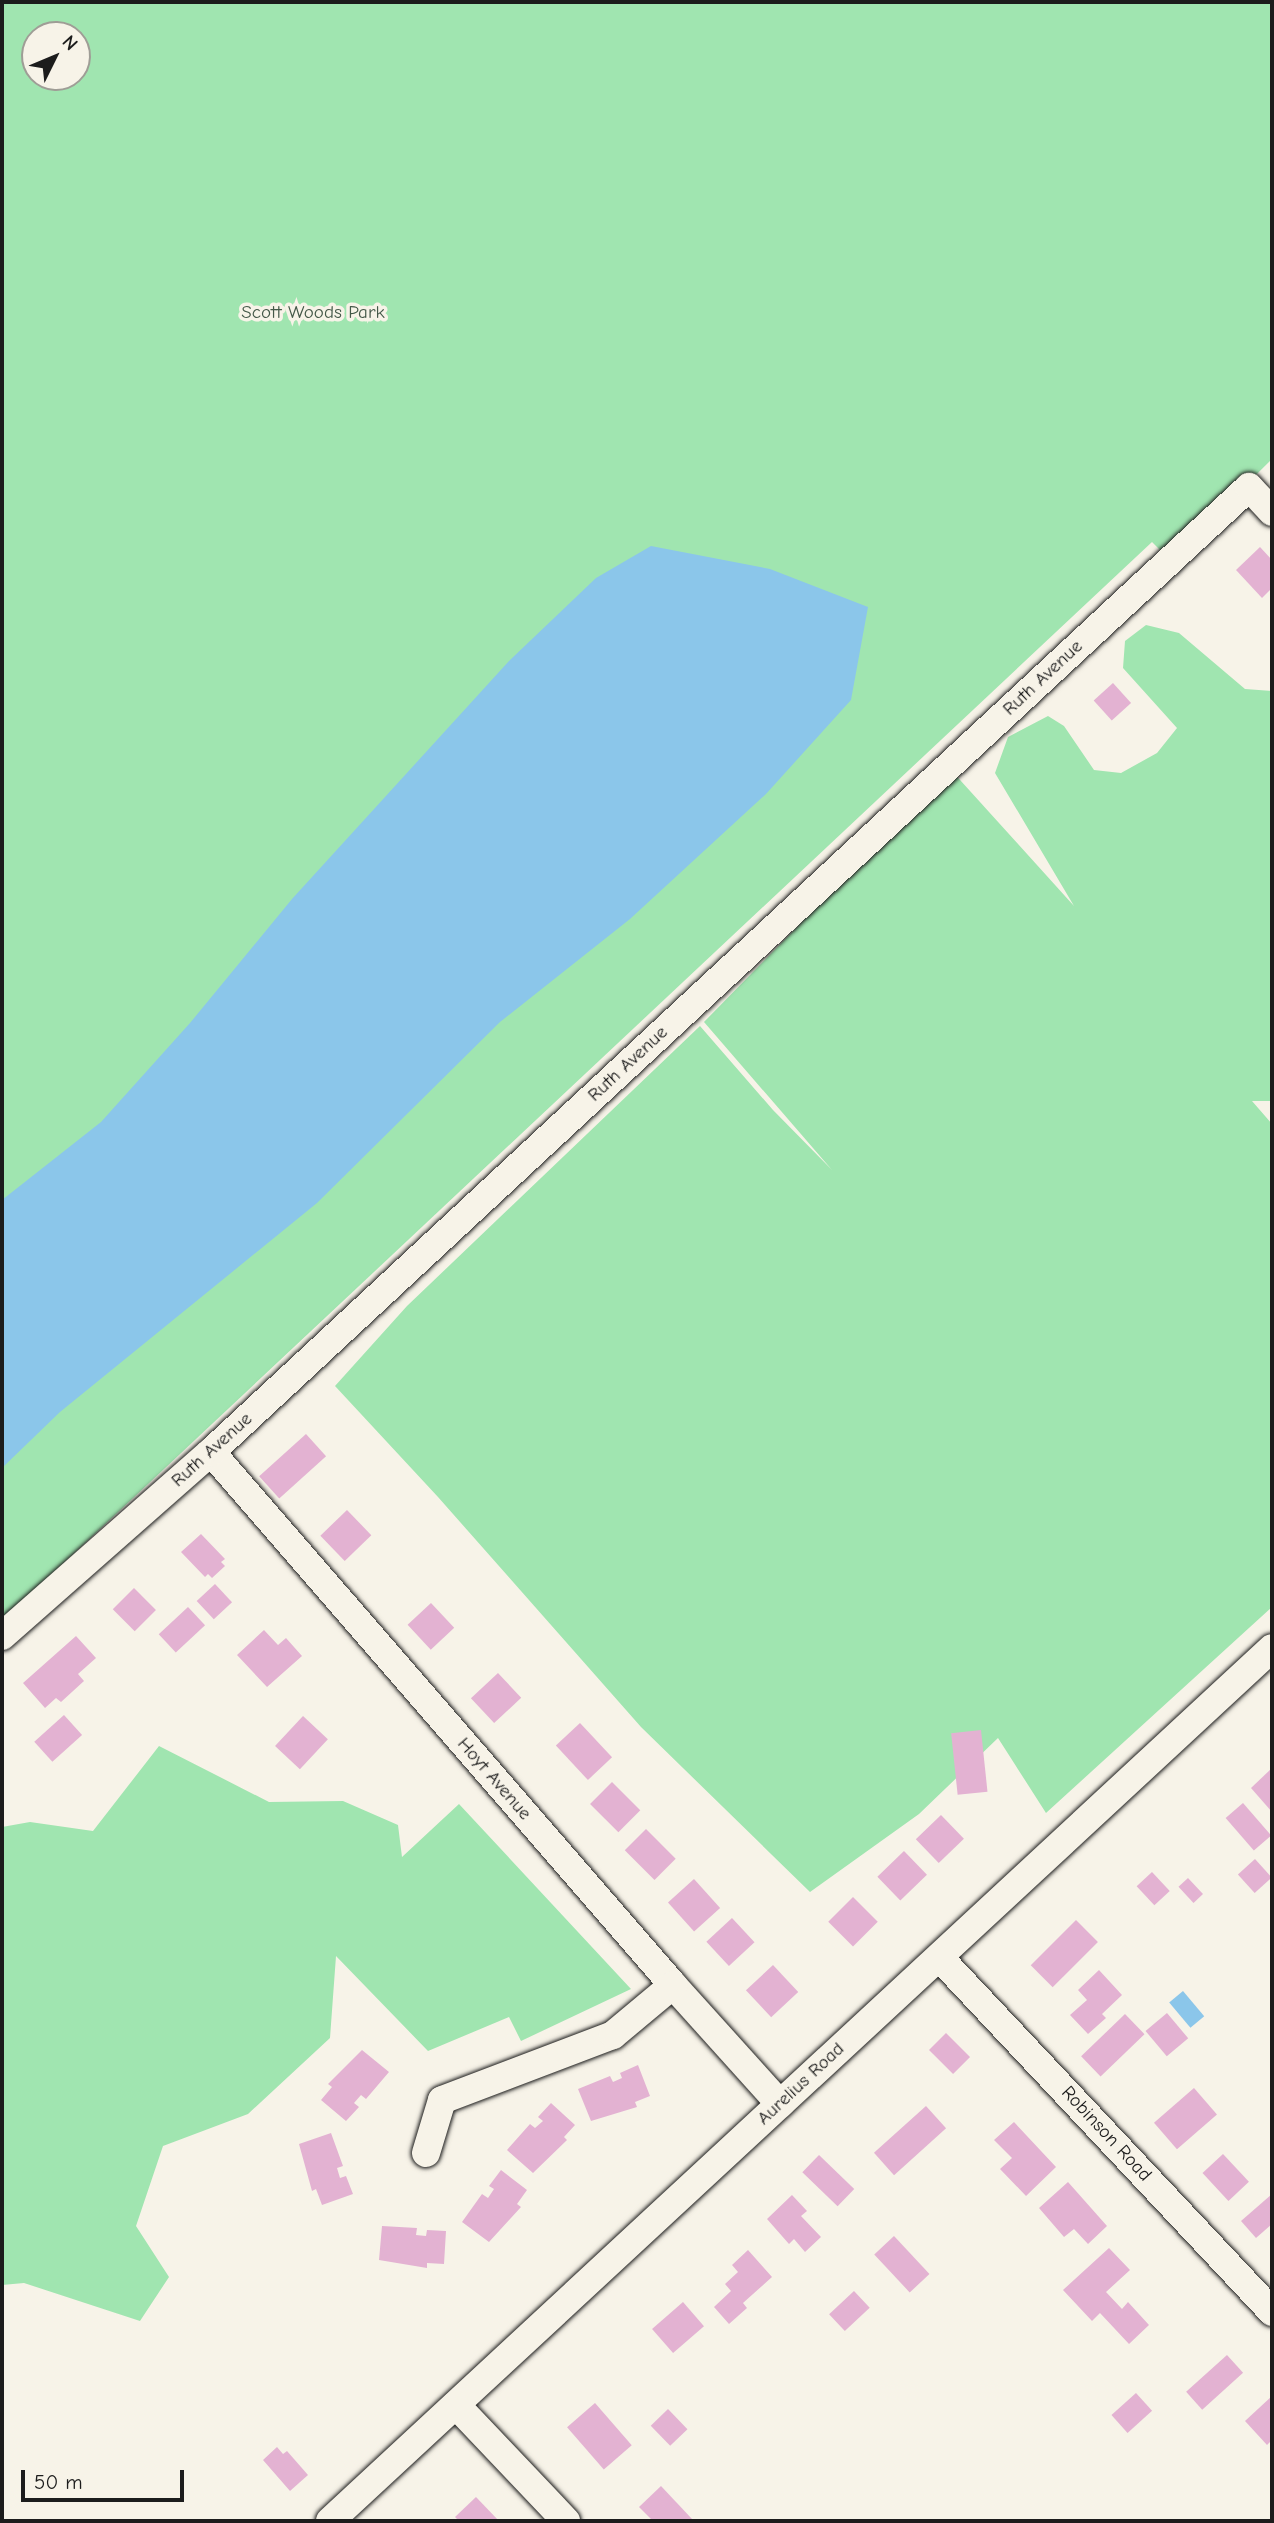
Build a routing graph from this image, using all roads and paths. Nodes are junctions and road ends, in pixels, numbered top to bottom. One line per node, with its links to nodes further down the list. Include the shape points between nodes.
1 (1272, 512): 2 (street, Ruth Avenue, via 1249,488)
2 (211, 1452): 3 (street, Ruth Avenue); 6 (street, Hoyt Avenue)
3 (2, 1636)
4 (1269, 1657): 5 (street, Aurelius Road)
5 (939, 1957): 7 (street, Aurelius Road); 9 (street, Robinson Road)
6 (673, 1985): 7 (street, Hoyt Avenue); 8 (street, via 613,2035 442,2100)
7 (780, 2104): 10 (street, Aurelius Road)
8 (426, 2153)
9 (1272, 2312)
10 (456, 2404): 11 (street, Aurelius Road); 12 (street)
11 (330, 2521)
12 (566, 2521)

